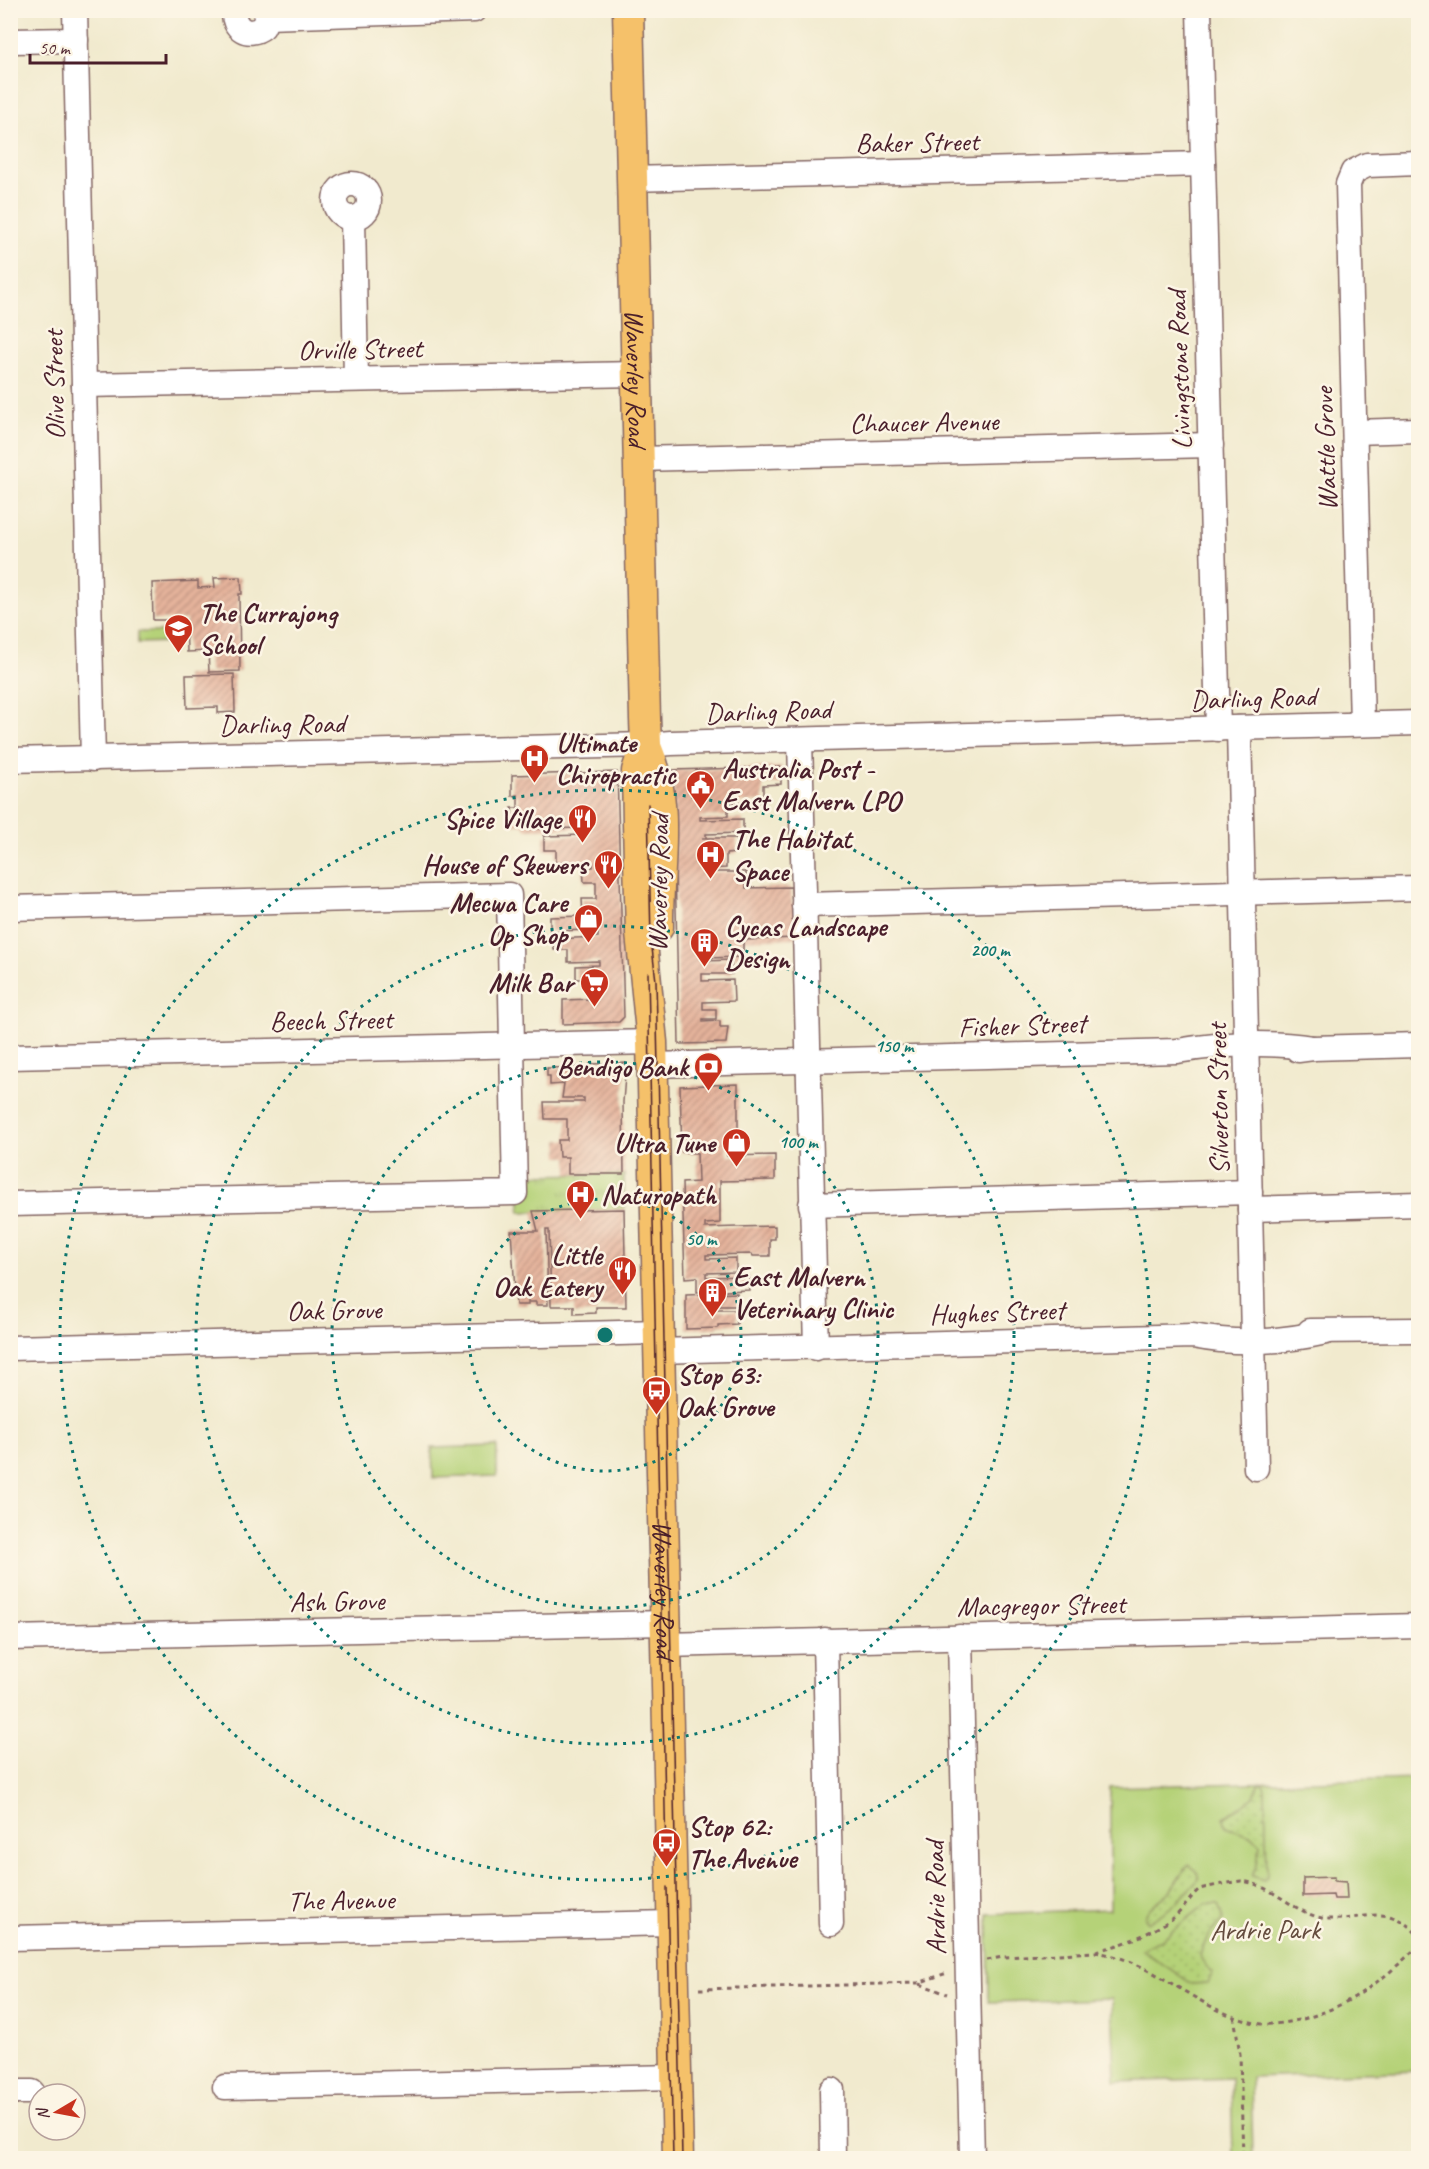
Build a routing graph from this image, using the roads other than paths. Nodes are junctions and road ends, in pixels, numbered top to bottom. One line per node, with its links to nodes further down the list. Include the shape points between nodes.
1 (75, 10): 7 (street, Olive Street)
2 (234, 10): 6 (street, via 238,27 248,32 263,27)
3 (474, 10): 6 (street)
4 (628, 10): 11 (main road, Waverley Road)
5 (1199, 10): 10 (street, Livingstone Road)
6 (267, 14)
7 (76, 39): 8 (street); 15 (street, Olive Street)
8 (10, 41)
9 (1419, 163): 17 (street, Wattle Grove, via 1366,165 1353,172 1348,184)
10 (1203, 165): 11 (street, Baker Street); 18 (street, Livingstone Road)
11 (631, 179): 13 (main road, Waverley Road)
12 (353, 218): 14 (street)
13 (637, 374): 14 (street, Orville Street); 19 (main road, Waverley Road)
14 (356, 379): 15 (street, Orville Street)
15 (84, 385): 25 (street, Olive Street)
16 (1419, 430): 17 (street)
17 (1354, 432): 21 (street, Wattle Grove)
18 (1211, 445): 19 (street, Chaucer Avenue); 22 (street, Livingstone Road)
19 (638, 459): 24 (main road, Waverley Road)
20 (1419, 723): 21 (street, Darling Road)
21 (1362, 724): 22 (street, Darling Road)
22 (1229, 728): 23 (street, Darling Road); 28 (street, Silverton Street)
23 (800, 740): 24 (street, Darling Road); 29 (street)
24 (645, 745): 25 (street, Darling Road); 31 (main road, Waverley Road, via 637,771 638,824 641,933)
25 (93, 759): 26 (street, Darling Road)
26 (10, 760)
27 (1419, 888): 28 (street)
28 (1243, 893): 29 (street); 34 (street, Silverton Street)
29 (804, 905): 36 (street)
30 (10, 909): 32 (street, via 508,896)
31 (652, 1044): 32 (street, Beech Street); 36 (street, Fisher Street); 43 (main road, Waverley Road)
32 (512, 1045): 35 (street, Beech Street); 38 (street, via 515,1193)
33 (1419, 1045): 34 (street, Fisher Street, via 1312,1048 1278,1043)
34 (1247, 1050): 36 (street, Fisher Street, via 1216,1045 1177,1051); 37 (street, Silverton Street)
35 (10, 1057)
36 (809, 1061): 40 (street)
37 (1250, 1200): 39 (street); 40 (street); 42 (street, Silverton Street)
38 (10, 1204)
39 (1419, 1204)
40 (811, 1205): 45 (street)
41 (1419, 1330): 42 (street, Hughes Street)
42 (1253, 1335): 45 (street, Hughes Street, via 1211,1331 1193,1336); 46 (street, Silverton Street)
43 (659, 1342): 44 (street, Oak Grove); 45 (street, Hughes Street); 48 (main road, Waverley Road)
44 (10, 1348)
45 (816, 1348)
46 (1256, 1468)
47 (1419, 1626): 49 (street, Macgregor Street)
48 (665, 1634): 50 (street, Ash Grove); 51 (street, Macgregor Street); 52 (main road, Waverley Road)
49 (960, 1637): 51 (street, Macgregor Street); 60 (street, Ardrie Road)
50 (10, 1638)
51 (825, 1640): 53 (street)
52 (672, 1923): 54 (street, The Avenue); 55 (main road, Waverley Road)
53 (831, 1924)
54 (10, 1938)
55 (676, 2078): 56 (street); 58 (main road, Waverley Road)
56 (225, 2087)
57 (832, 2090): 59 (street)
58 (678, 2158)
59 (833, 2158)
60 (972, 2158)

